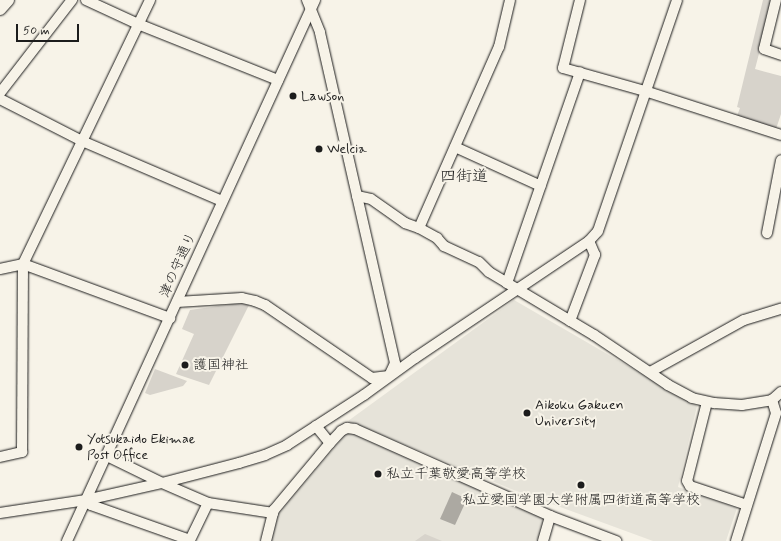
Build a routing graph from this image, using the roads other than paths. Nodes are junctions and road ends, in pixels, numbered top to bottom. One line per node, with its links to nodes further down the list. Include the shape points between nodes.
1 (8, 0): 11 (main road)
2 (72, 0): 19 (street)
3 (86, 0): 14 (street)
4 (150, 0): 14 (street)
5 (307, 0): 12 (street)
6 (315, 0): 12 (street, 津の守通り)
7 (510, 0): 23 (street, via 499,47)
8 (580, 0): 16 (street, via 564,68)
9 (677, 0): 18 (street)
10 (776, 0): 13 (street)
11 (0, 9)
12 (310, 11): 17 (street, 津の守通り); 26 (street, via 320,32)
13 (777, 13): 15 (street, via 764,49)
14 (138, 24): 17 (street); 22 (street)
15 (781, 55)
16 (580, 72): 18 (street); 25 (street)
17 (278, 80): 27 (street, 津の守通り)
18 (645, 91): 21 (street); 30 (street, via 598,230)
19 (0, 93)
20 (0, 99): 22 (street)
21 (781, 135)
22 (82, 141): 27 (street); 31 (street)
23 (455, 146): 25 (street); 28 (street)
24 (781, 160): 29 (street)
25 (541, 186): 33 (street)
26 (358, 196): 28 (street, via 371,199 404,223); 39 (street, via 396,363)
27 (222, 201): 34 (street, 津の守通り)
28 (419, 228): 33 (street, via 437,238 444,246 479,262 489,272)
29 (768, 234)
30 (589, 241): 33 (street); 37 (street, via 595,254)
31 (23, 264): 32 (street); 36 (street); 46 (street, via 22,452)
32 (0, 269)
33 (512, 286): 37 (street); 39 (street)
34 (177, 302): 36 (street, 津の守通り); 39 (street, via 242,298 255,301 265,305 372,378)
35 (781, 309): 38 (street, via 744,320)
36 (170, 318): 45 (street, 津の守通り)
37 (570, 321): 38 (street)
38 (650, 372): 42 (street, via 682,393)
39 (389, 376): 43 (street)
40 (781, 392): 41 (street)
41 (772, 400): 42 (street, via 742,405); 50 (street, via 776,413)
42 (706, 402): 50 (street, via 687,481 690,486)
43 (316, 426): 44 (street); 47 (street, via 287,445 265,455)
44 (330, 442): 52 (street); 53 (street, via 346,428 355,429)
45 (107, 456): 47 (street); 48 (street, 津の守通り)
46 (0, 458)
47 (162, 483): 48 (street); 49 (street)
48 (86, 500): 49 (street, via 91,505 190,540); 51 (street); 54 (street, 津の守通り)
49 (208, 503): 52 (street)
50 (748, 505): 58 (street)
51 (0, 513)
52 (273, 513): 55 (street)
53 (550, 516): 56 (street); 57 (street)
54 (67, 541)
55 (266, 541)
56 (543, 541)
57 (616, 541)
58 (736, 541)

